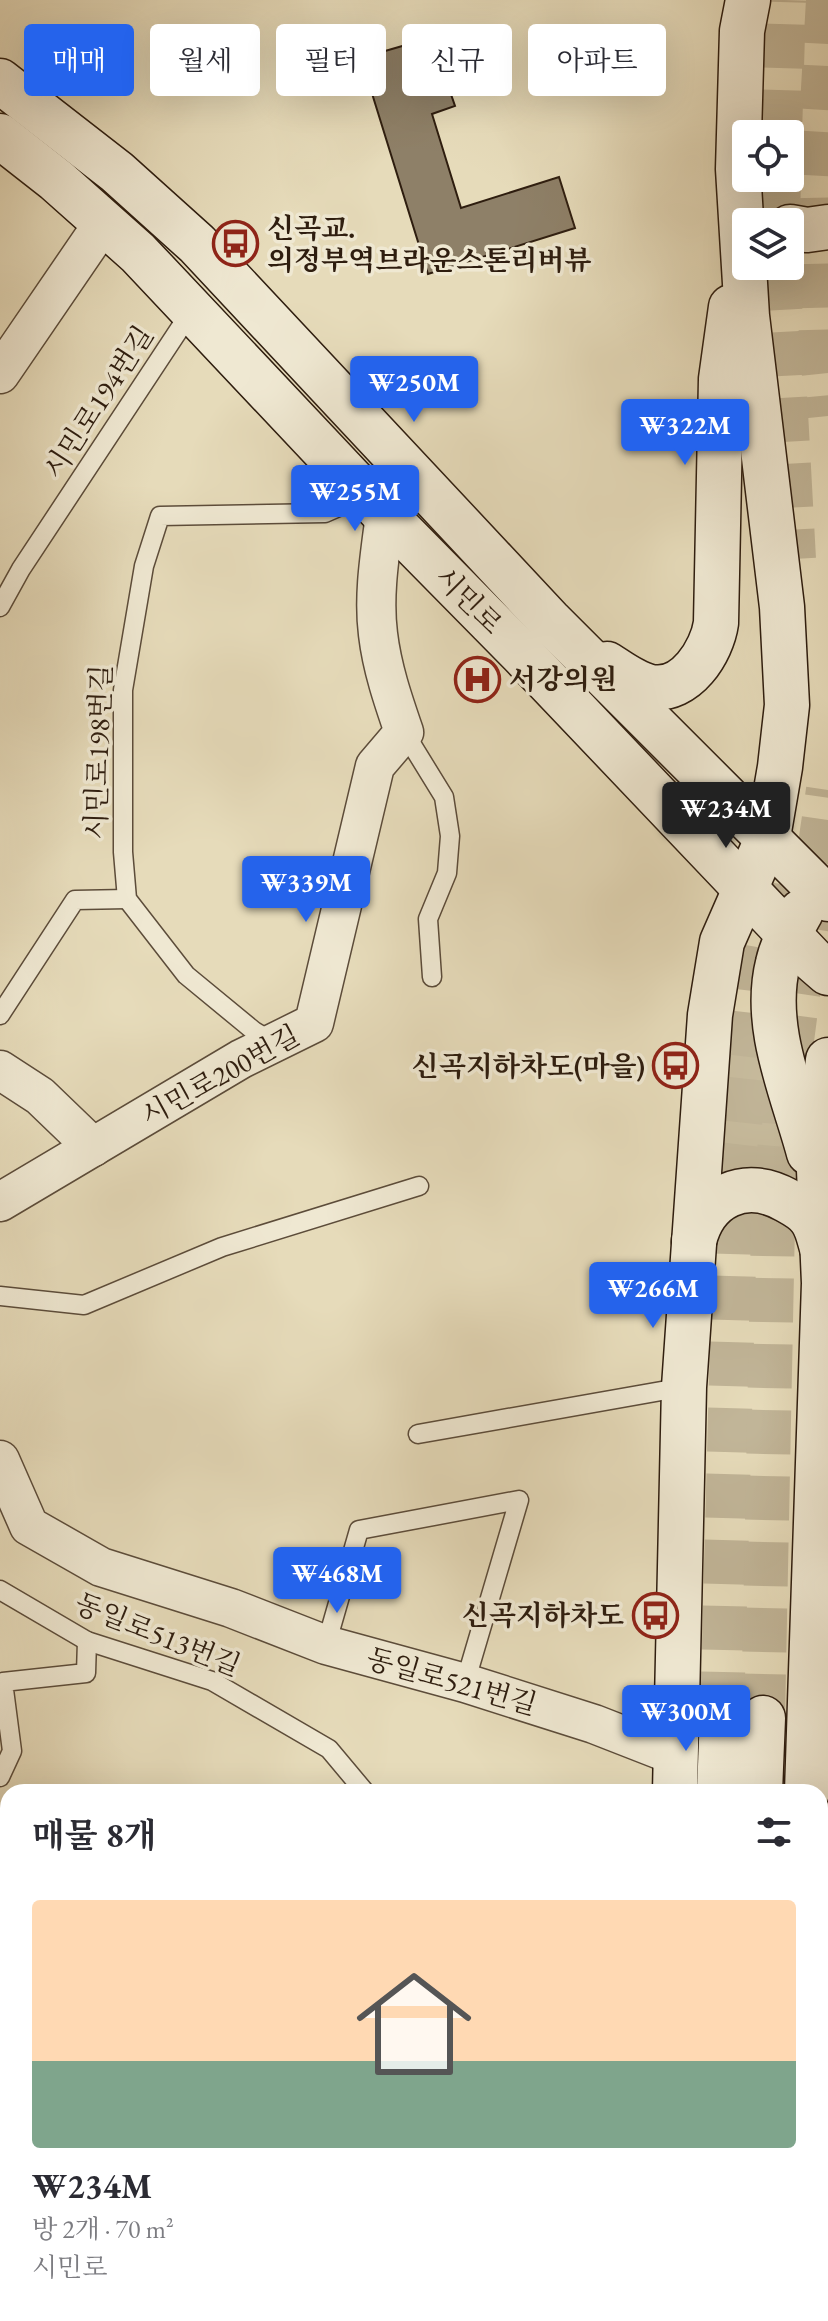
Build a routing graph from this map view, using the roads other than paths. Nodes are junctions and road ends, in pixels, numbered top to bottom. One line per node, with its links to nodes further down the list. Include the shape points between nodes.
1 (748, 0): 3 (street)
2 (0, 81): 14 (street, 시민로, via 117,172 197,244)
3 (739, 120)
4 (0, 136): 7 (street, 시민로)
5 (737, 192): 14 (street, via 730,323 721,379 716,623 711,644 678,681 651,687 619,672)
6 (739, 192): 16 (street, via 747,316 786,656 784,740)
7 (104, 222): 10 (street, 시민로); 11 (street)
8 (828, 227): 9 (street)
9 (804, 229)
10 (192, 310): 12 (street, 시민로); 13 (lane, 시민로194번길)
11 (0, 374)
12 (376, 505): 15 (street, via 378,634); 18 (street, 시민로); 19 (lane, 시민로198번길, via 325,513 160,516 144,566 123,690)
13 (0, 607)
14 (549, 620): 16 (street, 시민로)
15 (404, 732): 22 (lane, via 444,797 450,836 447,873 428,919); 24 (street, 시민로200번길, via 375,766 314,1023)
16 (768, 837): 17 (street, 시민로); 18 (street)
17 (824, 881): 20 (street)
18 (747, 889): 20 (street, 시민로); 31 (street, via 722,942 714,984)
19 (127, 899): 23 (lane, via 75,900); 24 (lane, via 186,975)
20 (788, 935): 21 (street, 시민로); 29 (street, via 774,985 775,1019)
21 (828, 973)
22 (432, 977)
23 (0, 1015)
24 (274, 1043): 27 (street, 시민로200번길)
25 (828, 1060): 29 (street)
26 (0, 1070): 27 (street, via 40,1096)
27 (93, 1147): 30 (street, 시민로200번길)
28 (419, 1186): 33 (lane, via 222,1247 84,1305)
29 (820, 1200): 32 (street)
30 (0, 1202)
31 (692, 1246): 32 (street, via 715,1202 728,1194 757,1191 780,1196 805,1212); 34 (street)
32 (823, 1250): 41 (street)
33 (0, 1296)
34 (684, 1387): 35 (lane); 42 (street)
35 (418, 1434)
36 (0, 1460): 39 (street, 동일로521번길, via 29,1526 53,1540 101,1567)
37 (0, 1590): 38 (lane, 동일로513번길)
38 (87, 1641): 43 (lane, via 86,1673 3,1682 12,1751); 44 (lane, 동일로513번길, via 212,1681 329,1749)
39 (326, 1645): 40 (street, 동일로521번길); 40 (lane, via 359,1530 519,1500)
40 (465, 1683): 42 (street, 동일로521번길, via 594,1724)
41 (818, 1727): 47 (street)
42 (676, 1774)
43 (0, 1777)
44 (358, 1784)
45 (721, 1784): 46 (street, via 742,1717)
46 (758, 1784)
47 (808, 1784)

